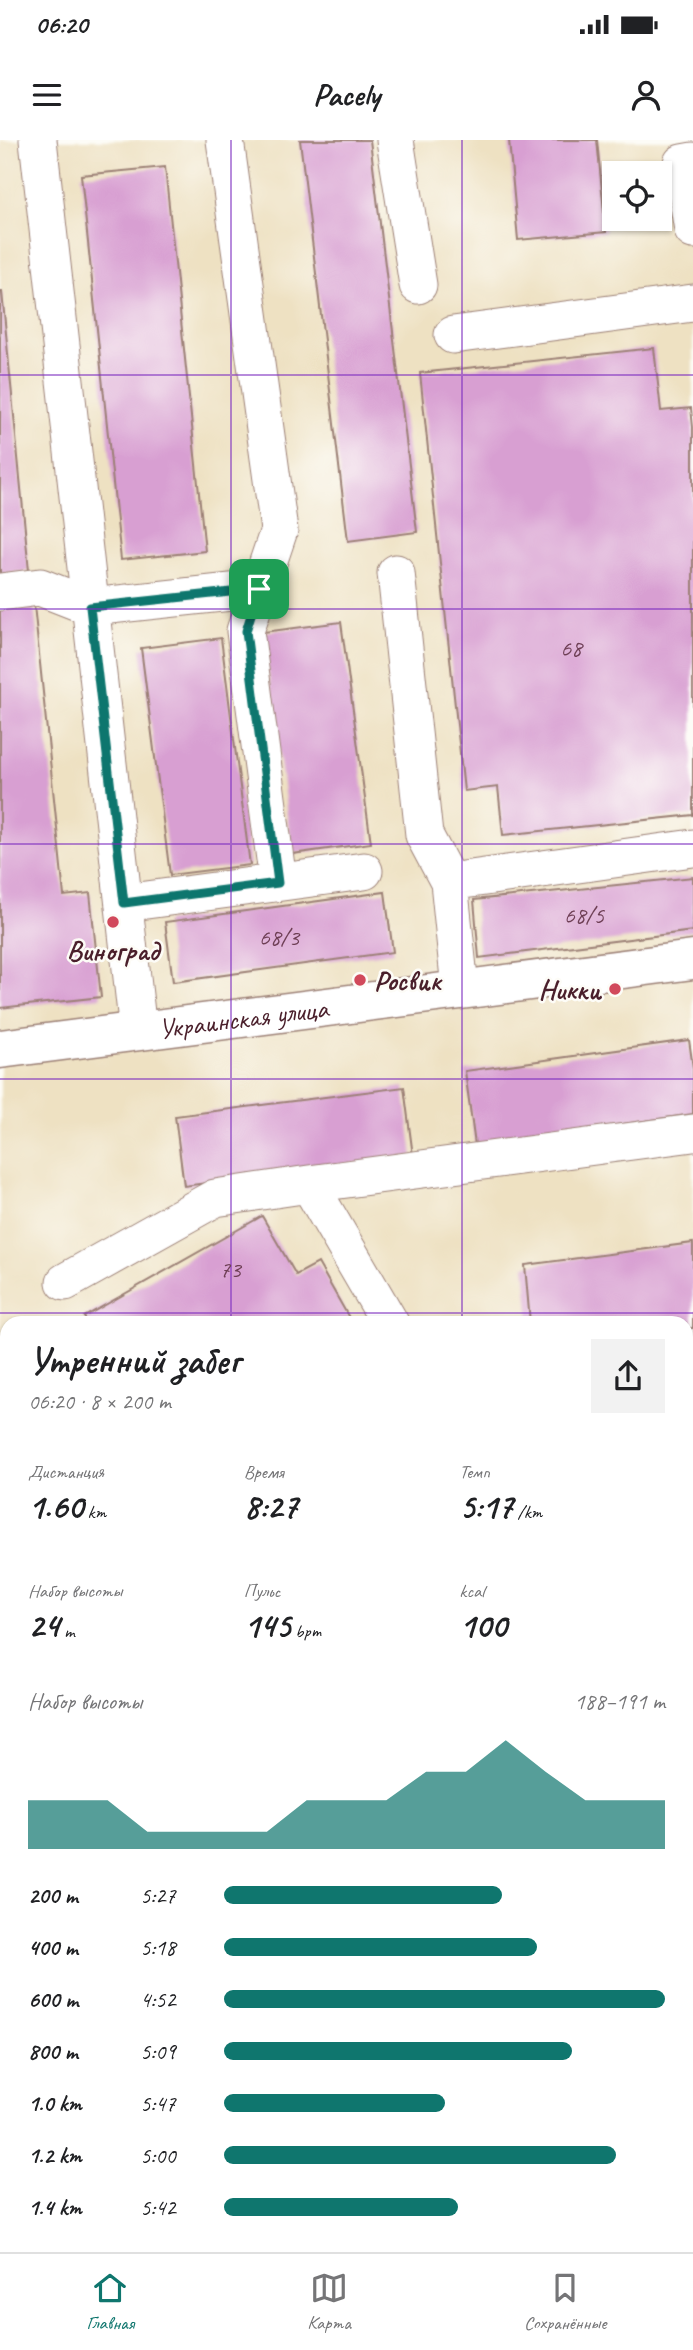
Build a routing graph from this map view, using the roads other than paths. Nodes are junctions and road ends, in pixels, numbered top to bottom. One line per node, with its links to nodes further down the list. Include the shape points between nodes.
1 (38, 140): 12 (lane)
2 (225, 140): 10 (lane, via 279,530)
3 (396, 140): 6 (lane)
4 (693, 161): 5 (lane, via 682,163)
5 (693, 230)
6 (418, 285)
7 (693, 303): 8 (lane)
8 (453, 335)
9 (396, 573): 16 (lane, via 424,835)
10 (259, 589): 12 (lane); 15 (lane, via 246,631)
11 (0, 592): 12 (lane, via 40,587)
12 (90, 607): 17 (lane)
13 (693, 848): 16 (lane)
14 (364, 871): 15 (lane)
15 (278, 883): 17 (lane)
16 (449, 883): 19 (lane)
17 (124, 903): 20 (lane)
18 (693, 960): 19 (main road, Украинская улица)
19 (460, 988): 20 (main road, Украинская улица)
20 (138, 1031): 21 (main road, Украинская улица)
21 (0, 1049)
22 (693, 1133): 23 (lane)
23 (309, 1184): 24 (lane, via 215,1198); 25 (lane)
24 (65, 1282)
25 (386, 1316)

